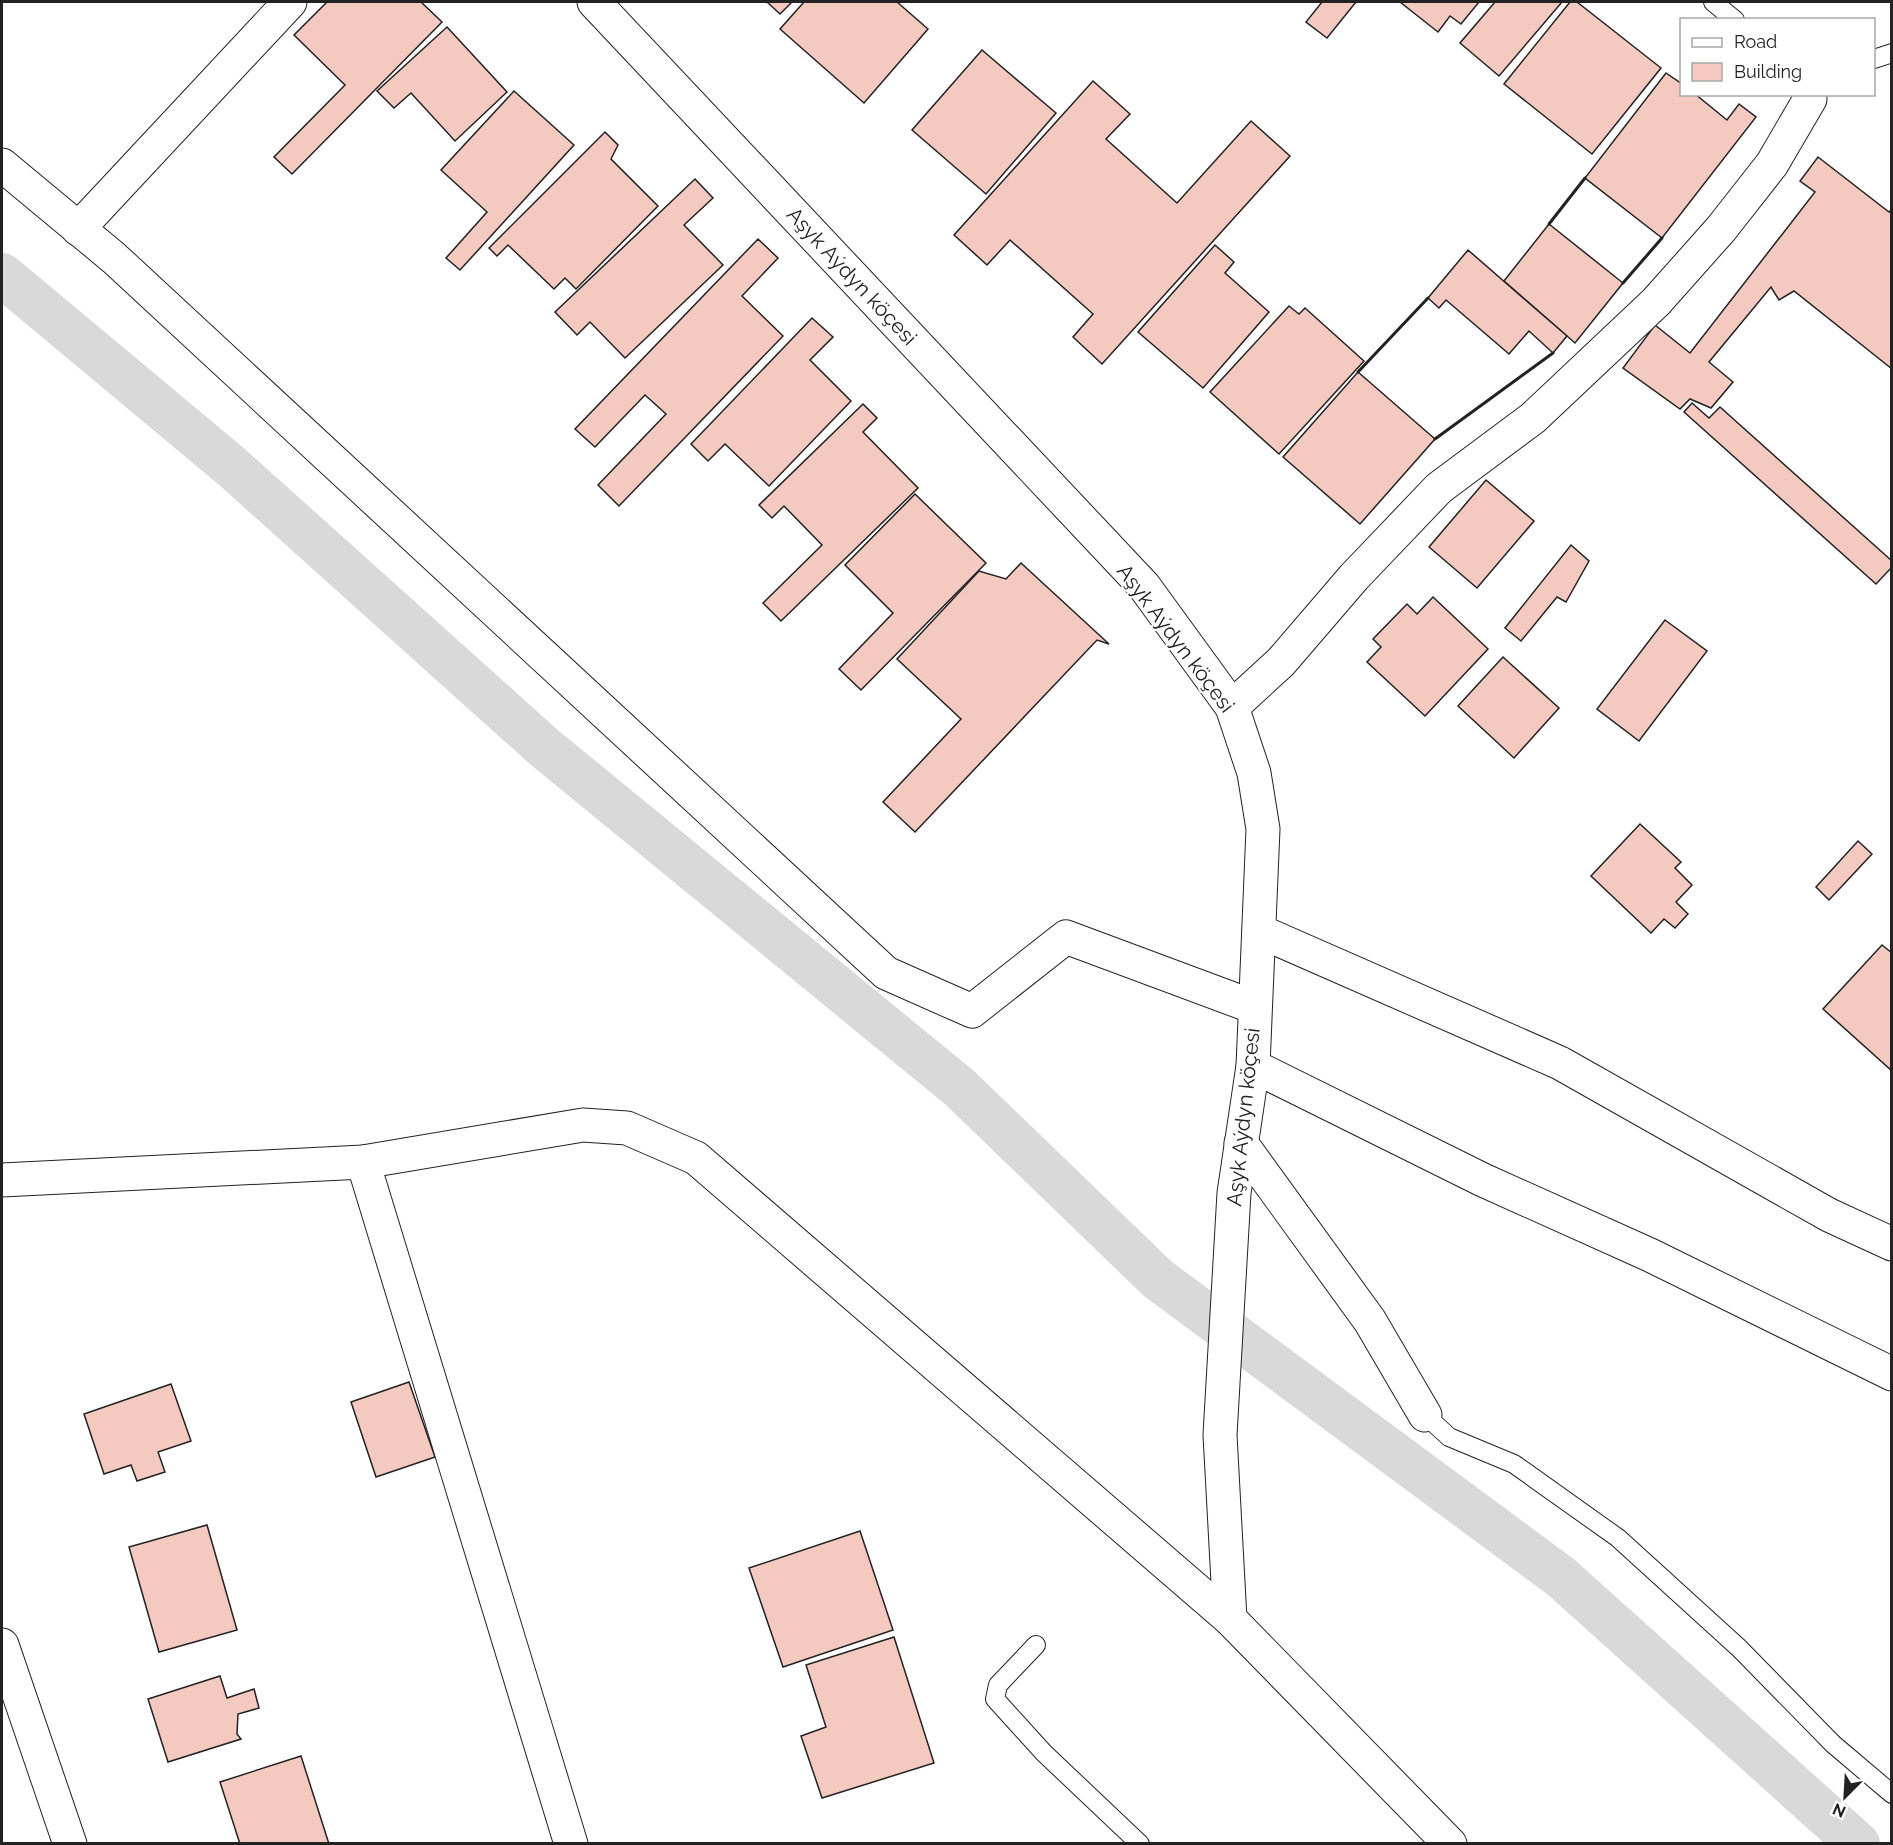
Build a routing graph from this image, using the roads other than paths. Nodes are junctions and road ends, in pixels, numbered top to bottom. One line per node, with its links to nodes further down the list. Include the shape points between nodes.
1 (290, 2): 9 (street)
2 (594, 2): 10 (street, Aşyk Aýdyn köçesi, via 1144,586)
3 (1713, 2): 4 (lane)
4 (1733, 18)
5 (1892, 53): 6 (lane)
6 (1875, 59)
7 (1811, 96): 10 (street, via 1772,164 1656,302 1533,418 1439,488 1353,577 1281,662)
8 (2, 165): 9 (street)
9 (78, 228): 12 (street, via 886,973 972,1011 1066,936)
10 (1232, 707): 11 (street, Aşyk Aýdyn köçesi, via 1254,773 1263,829)
11 (1259, 931): 12 (street, Aşyk Aýdyn köçesi); 17 (street, via 1560,1063 1829,1215)
12 (1254, 1007): 13 (street, Aşyk Aýdyn köçesi)
13 (1253, 1066): 14 (street, Aşyk Aýdyn köçesi); 18 (street)
14 (1241, 1143): 19 (street, via 1370,1321); 20 (street, Aşyk Aýdyn köçesi, via 1234,1193 1220,1435)
15 (363, 1162): 16 (street); 20 (street, via 583,1125 627,1128 696,1158); 25 (street)
16 (2, 1180)
17 (1892, 1244)
18 (1892, 1374)
19 (1425, 1415): 23 (lane, via 1449,1437 1514,1464 1618,1538 1739,1648 1833,1744)
20 (1230, 1619): 27 (street)
21 (2, 1645): 24 (street)
22 (1036, 1645): 26 (lane, via 998,1685 994,1699 1044,1753)
23 (1892, 1794)
24 (70, 1844)
25 (571, 1844)
26 (1140, 1844)
27 (1450, 1844)

